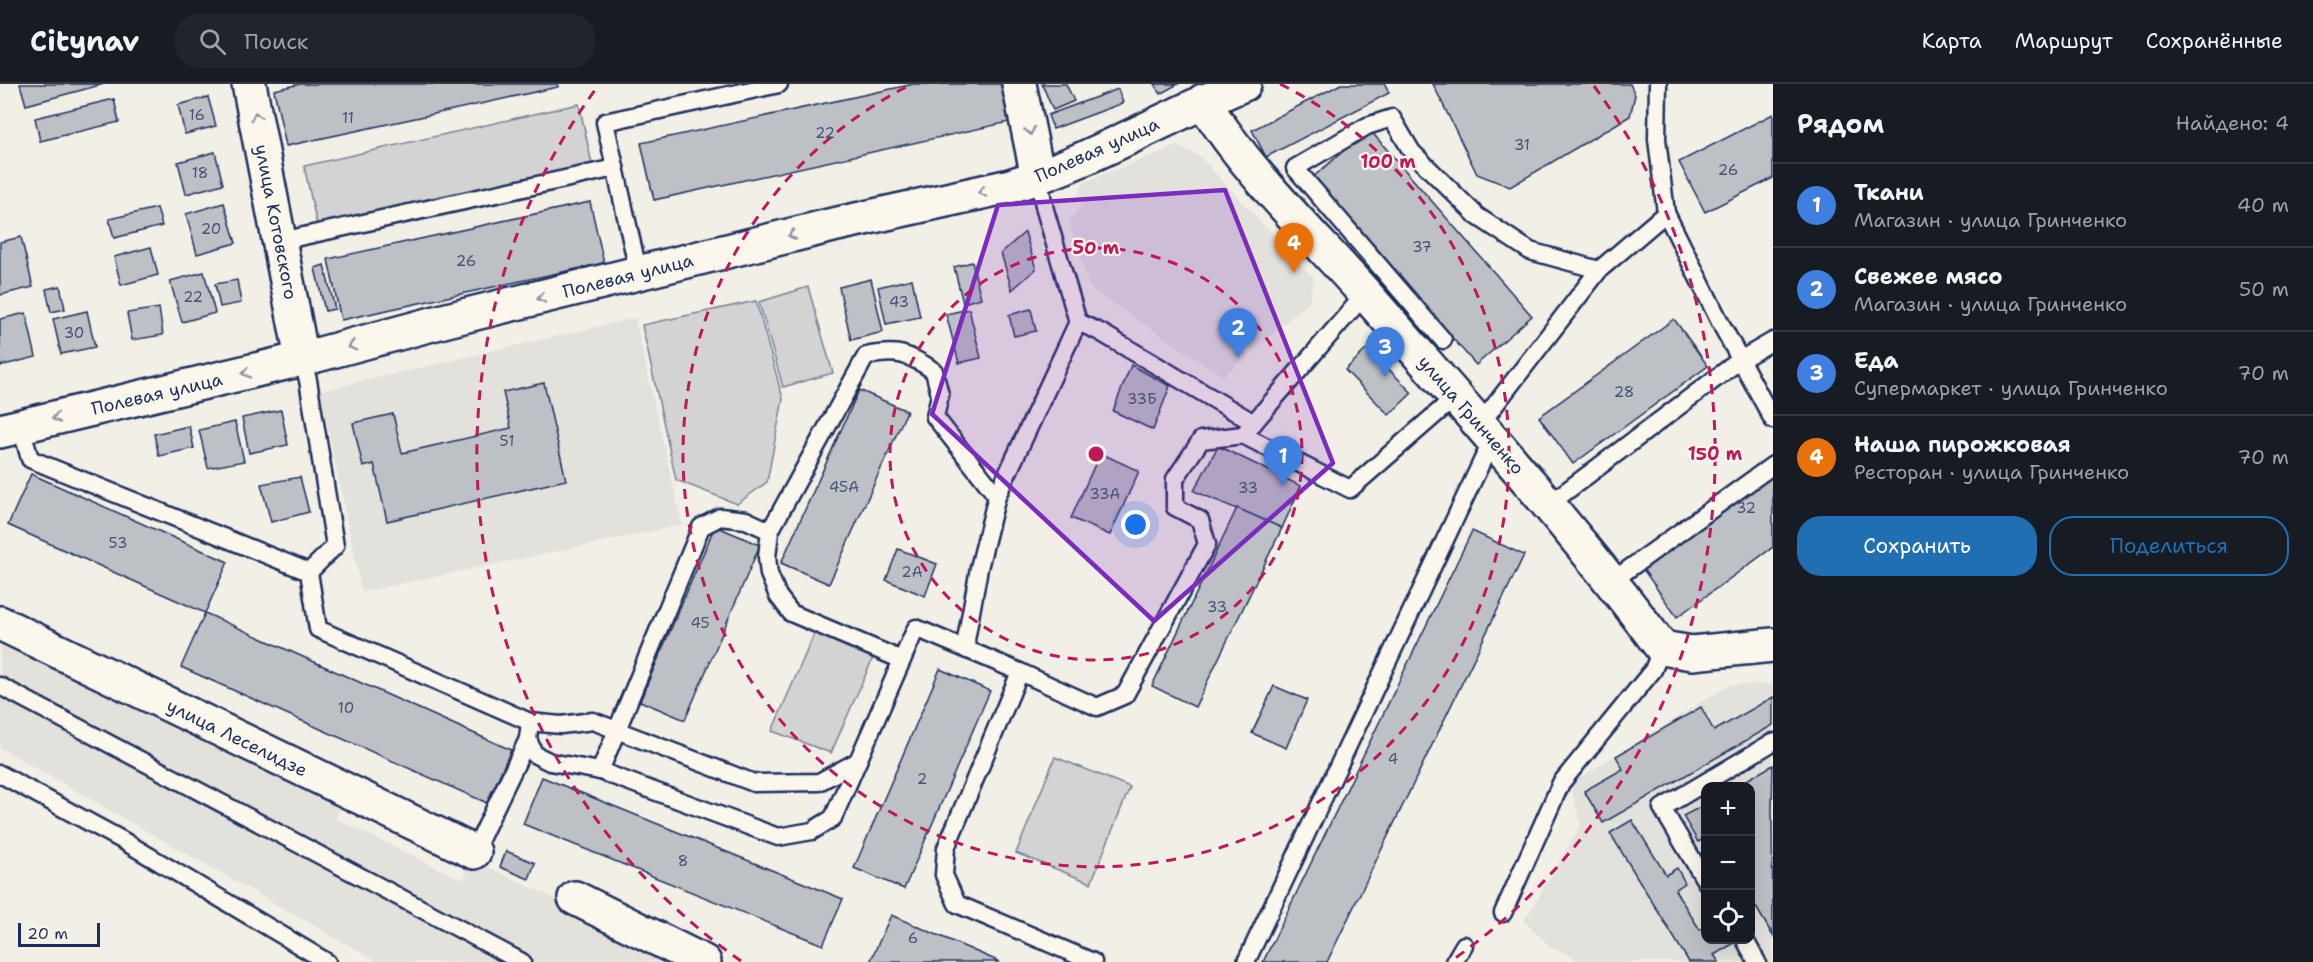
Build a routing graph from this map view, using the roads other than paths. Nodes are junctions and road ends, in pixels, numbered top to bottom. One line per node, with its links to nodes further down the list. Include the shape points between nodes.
1 (249, 84): 12 (street, улица Котовского, one-way to 1)
2 (779, 84): 7 (lane, via 605,122)
3 (1019, 84): 9 (street, one-way to 9)
4 (1244, 84): 6 (street, Полевая улица)
5 (1658, 84): 11 (lane, via 1657,139)
6 (1201, 92): 9 (street, Полевая улица, via 1112,147); 10 (street, улица Гринченко, via 1221,130)
7 (615, 168): 12 (lane); 14 (lane)
8 (1295, 168): 10 (lane); 13 (lane, via 1367,126 1392,118 1412,152 1477,216 1530,251); 17 (lane)
9 (1038, 177): 14 (street, Полевая улица, one-way to 14); 16 (lane)
10 (1268, 190): 15 (street, улица Гринченко)
11 (1666, 213): 13 (lane); 20 (lane)
12 (281, 241): 19 (street, улица Котовского)
13 (1599, 270): 25 (lane)
14 (642, 274): 19 (street, Полевая улица, one-way to 19)
15 (1367, 296): 21 (street, улица Гринченко); 24 (lane)
16 (1078, 322): 24 (lane, via 1100,332); 27 (lane)
17 (1443, 340)
18 (1773, 341): 20 (lane)
19 (302, 359): 23 (street, Полевая улица, one-way to 23); 30 (lane, via 309,380 335,546)
20 (1740, 360): 22 (lane); 28 (lane)
21 (1454, 395): 24 (lane, via 1350,489); 25 (street, улица Гринченко)
22 (1773, 420)
23 (11, 429): 30 (lane, via 30,459)
24 (1249, 429): 37 (lane, via 1201,440 1175,478 1175,507 1200,520 1207,544 1125,695 1097,707)
25 (1487, 430): 28 (street, улица Гринченко); 55 (lane)
26 (1773, 465): 31 (lane)
27 (997, 496): 29 (lane, via 935,417 940,394 934,371 917,359 889,351 866,356); 35 (lane, via 979,568)
28 (1548, 505): 31 (street, улица Гринченко)
29 (770, 531): 36 (lane, via 769,574 791,613); 39 (lane, via 746,520 720,517 701,527)
30 (309, 572): 40 (lane, via 318,629)
31 (1612, 580): 34 (street, улица Гринченко)
32 (0, 623): 45 (street, улица Леселидзе)
33 (1773, 645): 34 (street, via 1692,654)
34 (1662, 648): 48 (lane, via 1653,670 1561,783)
35 (967, 650): 36 (lane, via 916,628); 37 (lane)
36 (902, 660): 42 (lane)
37 (1020, 672): 54 (lane, via 946,848 944,874 957,904)
38 (0, 686): 52 (lane)
39 (617, 730): 40 (lane, via 593,721); 42 (lane, via 754,783 819,782); 43 (lane)
40 (529, 731): 43 (lane, via 534,754 550,762); 45 (lane)
41 (1773, 742): 46 (lane, via 1662,808)
42 (858, 761): 43 (lane, via 833,818 812,831 778,837)
43 (600, 771)
44 (0, 774): 51 (lane, via 123,840)
45 (474, 852)
46 (1701, 874)
47 (575, 898): 53 (street)
48 (1503, 913)
49 (1747, 944): 57 (lane)
50 (1464, 945): 56 (lane)
51 (327, 962)
52 (522, 962)
53 (704, 962)
54 (1093, 962)
55 (1246, 962)
56 (1454, 962)
57 (1758, 962)

